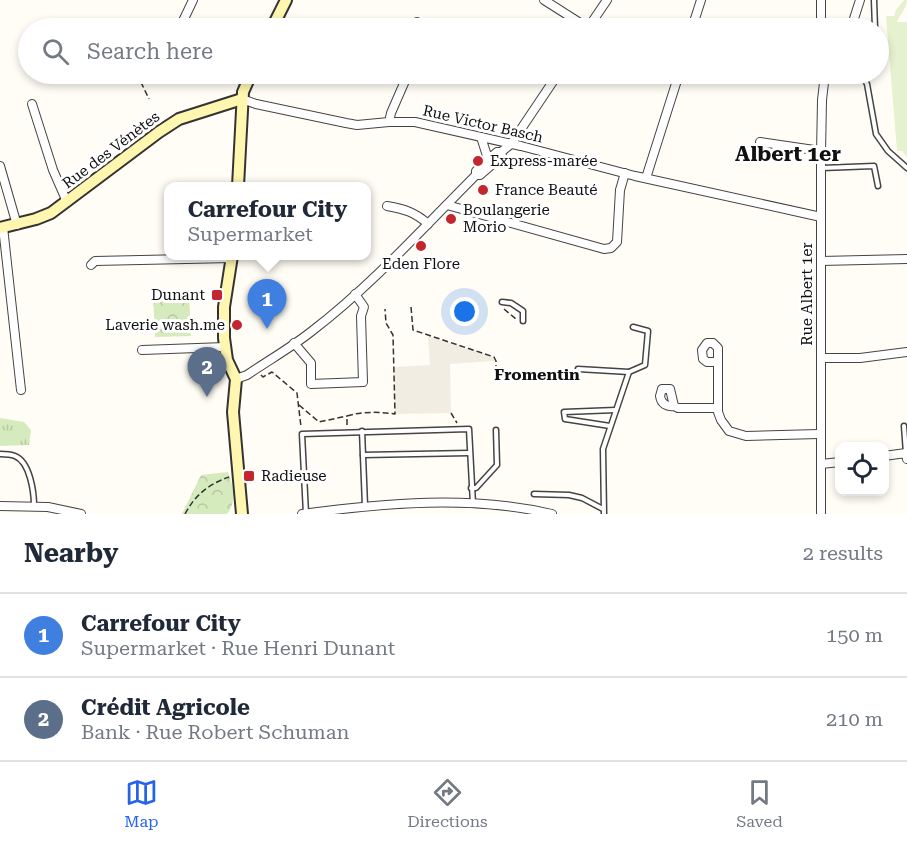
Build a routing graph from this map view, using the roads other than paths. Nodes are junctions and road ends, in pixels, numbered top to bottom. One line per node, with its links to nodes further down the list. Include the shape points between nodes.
1 (193, 0): 9 (street)
2 (544, 0): 11 (street)
3 (607, 0): 12 (street)
4 (701, 0): 13 (street)
5 (821, 0): 14 (street)
6 (860, 0): 15 (street)
7 (874, 0): 16 (lane)
8 (283, 1): 10 (street)
9 (184, 18)
10 (276, 18)
11 (572, 18)
12 (595, 18)
13 (695, 18)
14 (821, 18)
15 (854, 18)
16 (875, 18)
17 (247, 84): 23 (street)
18 (404, 84): 25 (street)
19 (551, 84): 28 (street)
20 (676, 84): 37 (street)
21 (824, 84): 29 (street, Rue Albert 1er)
22 (867, 84): 34 (lane, via 876,134)
23 (242, 99): 25 (street, Rue Victor Basch, via 346,123); 38 (street); 40 (street, Rue des Vénètes, via 179,119)
24 (32, 104): 40 (street)
25 (390, 122): 26 (street, Rue Victor Basch, via 415,122)
26 (481, 137): 28 (street, Rue Victor Basch); 31 (street)
27 (760, 142): 29 (street)
28 (511, 144): 30 (street); 35 (street, Rue Victor Basch)
29 (821, 151): 33 (street, Rue Albert 1er)
30 (501, 152): 31 (street); 36 (street, via 502,156)
31 (488, 159): 36 (street)
32 (0, 166): 45 (street)
33 (821, 168): 39 (lane, via 874,166); 43 (street, Rue Albert 1er)
34 (907, 168)
35 (625, 173): 37 (street, Rue Victor Basch); 41 (street, via 620,190 617,242 611,249)
36 (476, 175): 41 (street)
37 (646, 178): 43 (street, Rue Victor Basch)
38 (238, 182)
39 (878, 186)
40 (67, 202): 45 (street, Rue des Vénètes, via 51,213)
41 (447, 205): 44 (street)
42 (387, 206): 44 (street, via 412,212)
43 (821, 217): 50 (street, Rue Albert 1er)
44 (428, 224): 52 (street)
45 (17, 225): 46 (street, Rue des Vénètes)
46 (2, 228): 65 (street)
47 (164, 259): 51 (street, via 95,261)
48 (907, 259): 50 (street)
49 (232, 260): 57 (street, via 224,307)
50 (821, 261): 60 (street, Rue Albert 1er)
51 (91, 265)
52 (355, 294): 56 (street); 56 (street, via 364,307 363,382 312,384 311,363)
53 (502, 302): 54 (lane, via 523,311)
54 (524, 321)
55 (633, 327): 63 (lane, via 648,331 645,364)
56 (294, 343): 64 (street)
57 (225, 347): 58 (street); 64 (street)
58 (142, 350)
59 (907, 352): 60 (street)
60 (821, 358): 73 (street, Rue Albert 1er)
61 (717, 362): 67 (street)
62 (578, 369): 63 (lane)
63 (630, 372): 68 (lane)
64 (236, 379): 91 (street, via 233,412)
65 (21, 390)
66 (674, 406): 67 (street)
67 (718, 408): 73 (street, via 727,428 741,436)
68 (616, 410): 69 (lane); 69 (lane, via 564,412 565,419)
69 (610, 426): 89 (lane, via 602,456)
70 (904, 426): 75 (lane)
71 (496, 430): 82 (lane, via 497,465 476,488)
72 (362, 431): 74 (lane, via 469,429); 77 (lane); 92 (lane, via 302,434)
73 (819, 434): 81 (street, Rue Albert 1er)
74 (470, 453): 77 (lane); 82 (lane)
75 (906, 453): 78 (street); 79 (street)
76 (0, 454): 86 (lane, via 14,455 22,462 33,486)
77 (363, 455): 87 (lane)
78 (889, 455)
79 (907, 459)
80 (835, 462): 81 (street)
81 (820, 464): 94 (street, Rue Albert 1er)
82 (471, 488): 84 (lane)
83 (534, 494): 89 (lane, via 582,498)
84 (473, 504): 87 (street); 93 (street)
85 (0, 506): 88 (street)
86 (34, 507): 88 (street); 90 (street)
87 (365, 507): 92 (street)
88 (19, 510)
89 (604, 512)
90 (81, 514)
91 (242, 514)
92 (304, 514)
93 (552, 514)
94 (820, 514)

